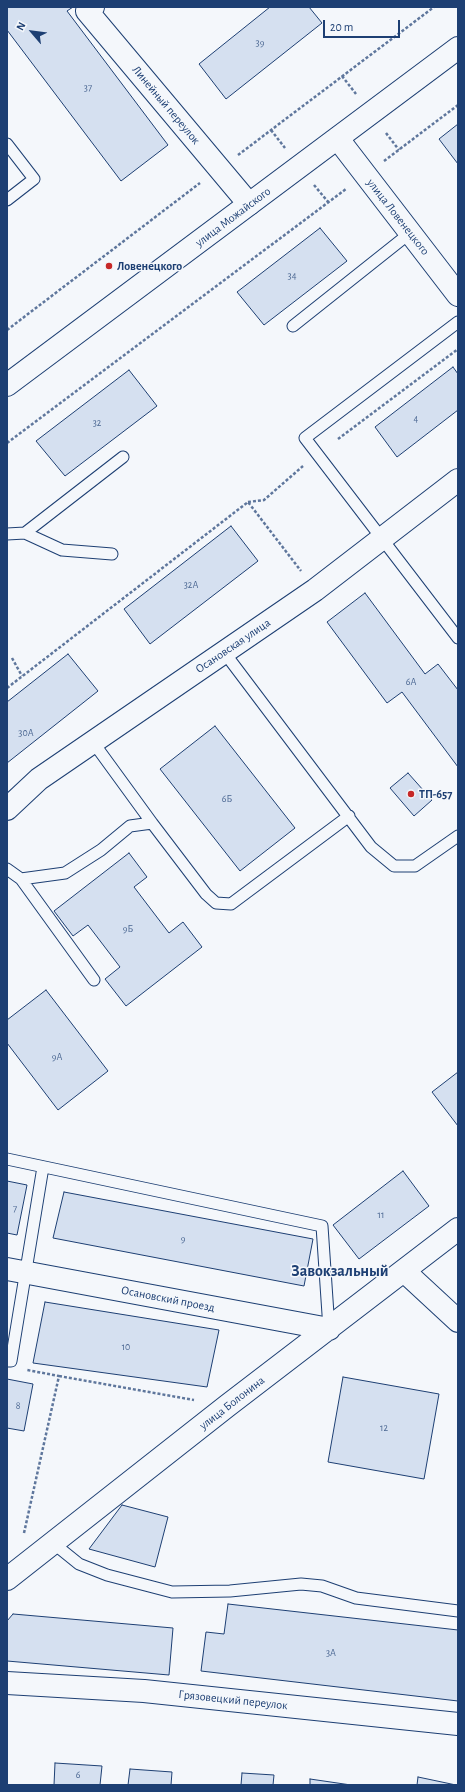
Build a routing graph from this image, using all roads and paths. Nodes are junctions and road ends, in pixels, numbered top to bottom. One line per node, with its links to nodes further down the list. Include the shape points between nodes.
1 (92, 7): 8 (street, Линейный переулок, via 87,11)
2 (458, 48): 4 (street, улица Можайского)
3 (458, 105): 6 (path)
4 (338, 138): 6 (street, улица Ловенецкого); 8 (street, улица Можайского)
5 (7, 144): 7 (lane, via 34,179)
6 (366, 175): 9 (street, улица Ловенецкого); 15 (path)
7 (7, 200)
8 (249, 204): 14 (street, улица Можайского)
9 (410, 233): 10 (street, улица Ловенецкого); 12 (lane)
10 (458, 294)
11 (458, 322): 16 (lane, via 305,438)
12 (293, 326)
13 (458, 349): 16 (path)
14 (7, 385)
15 (7, 443)
16 (317, 454): 19 (path, via 264,500); 22 (lane)
17 (122, 457): 20 (lane)
18 (458, 480): 22 (street, Осановская улица)
19 (248, 502): 24 (path); 28 (path)
20 (25, 533): 21 (lane); 23 (lane, via 62,550)
21 (7, 534)
22 (382, 538): 24 (street, Осановская улица); 25 (lane)
23 (112, 554)
24 (315, 590): 26 (street, Осановская улица)
25 (458, 638)
26 (224, 652): 30 (street, Осановская улица); 32 (lane)
27 (12, 658): 28 (path)
28 (22, 676): 29 (path)
29 (7, 688)
30 (93, 742): 31 (street, Осановская улица, via 38,780); 33 (lane)
31 (7, 809)
32 (349, 816): 33 (lane, via 231,904 216,903 206,894); 34 (lane, via 371,847 394,866 415,866)
33 (152, 823): 36 (lane, via 130,826 101,850 65,873)
34 (458, 836)
35 (7, 869): 36 (lane)
36 (22, 879): 37 (lane)
37 (94, 980)
38 (7, 1159): 39 (lane)
39 (43, 1167): 41 (lane); 44 (lane, via 322,1226)
40 (458, 1229): 42 (street, улица Болонина)
41 (16, 1271): 44 (street, Осановский проезд); 45 (lane, via 11,1362)
42 (404, 1271): 43 (street); 44 (street, улица Болонина)
43 (458, 1321)
44 (329, 1329): 48 (street, улица Болонина)
45 (7, 1361)
46 (22, 1369): 47 (path)
47 (59, 1376): 48 (path); 49 (path)
48 (227, 1406): 50 (street, улица Болонина)
49 (24, 1534)
50 (53, 1543): 51 (street, улица Болонина); 52 (lane, via 79,1564 107,1576 172,1592 230,1591 301,1584 322,1586 356,1598)
51 (7, 1579)
52 (458, 1612)
53 (7, 1684): 54 (street, Грязовецкий переулок, via 144,1691)
54 (458, 1724)

